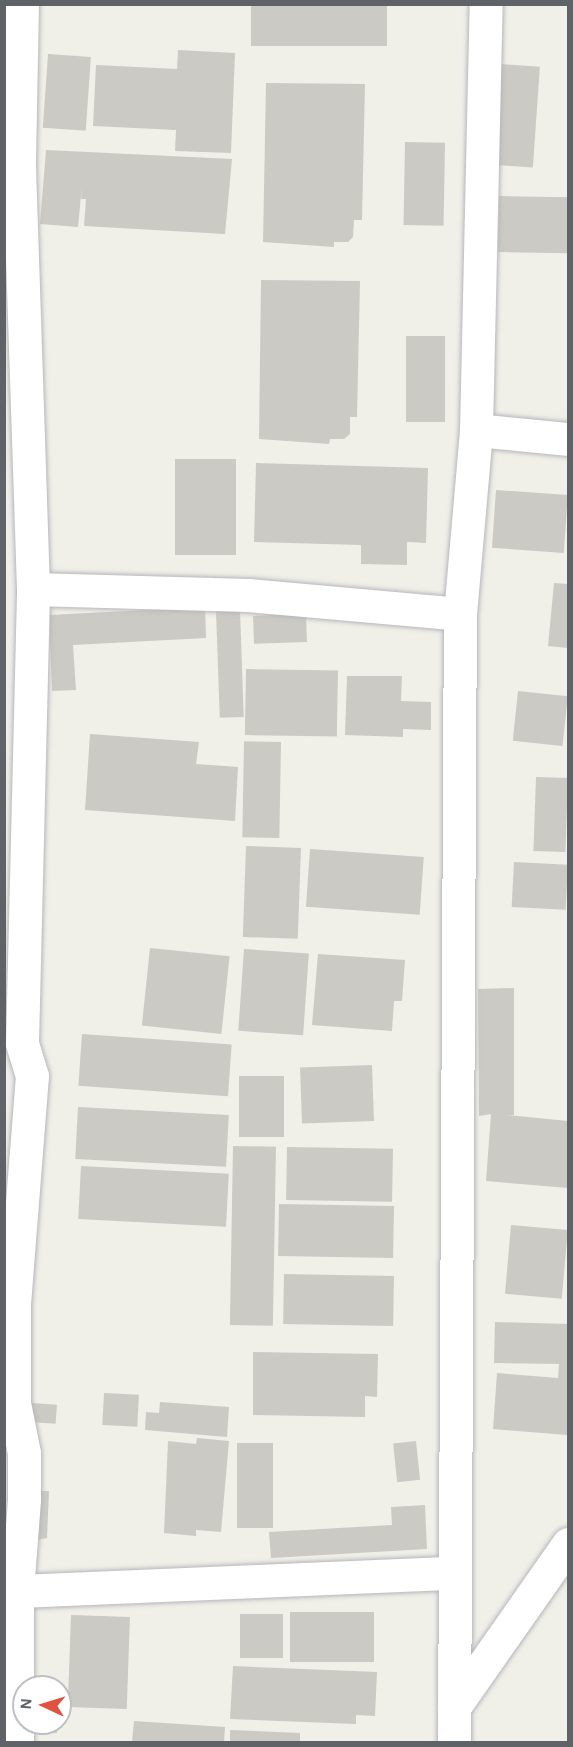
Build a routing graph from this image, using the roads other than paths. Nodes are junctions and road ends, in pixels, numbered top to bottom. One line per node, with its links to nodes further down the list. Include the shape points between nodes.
1 (22, 4): 3 (street)
2 (486, 4): 4 (street)
3 (12, 160): 6 (street)
4 (476, 430): 5 (street); 7 (street)
5 (568, 439)
6 (33, 589): 7 (street, via 248,595); 8 (street)
7 (460, 614): 10 (street)
8 (13, 1043): 11 (street, via 32,1076 14,1304 14,1403 24,1453)
9 (568, 1544): 12 (street)
10 (455, 1573): 11 (street); 12 (street)
11 (17, 1591): 13 (street)
12 (454, 1707): 14 (street)
13 (17, 1743)
14 (454, 1743)

